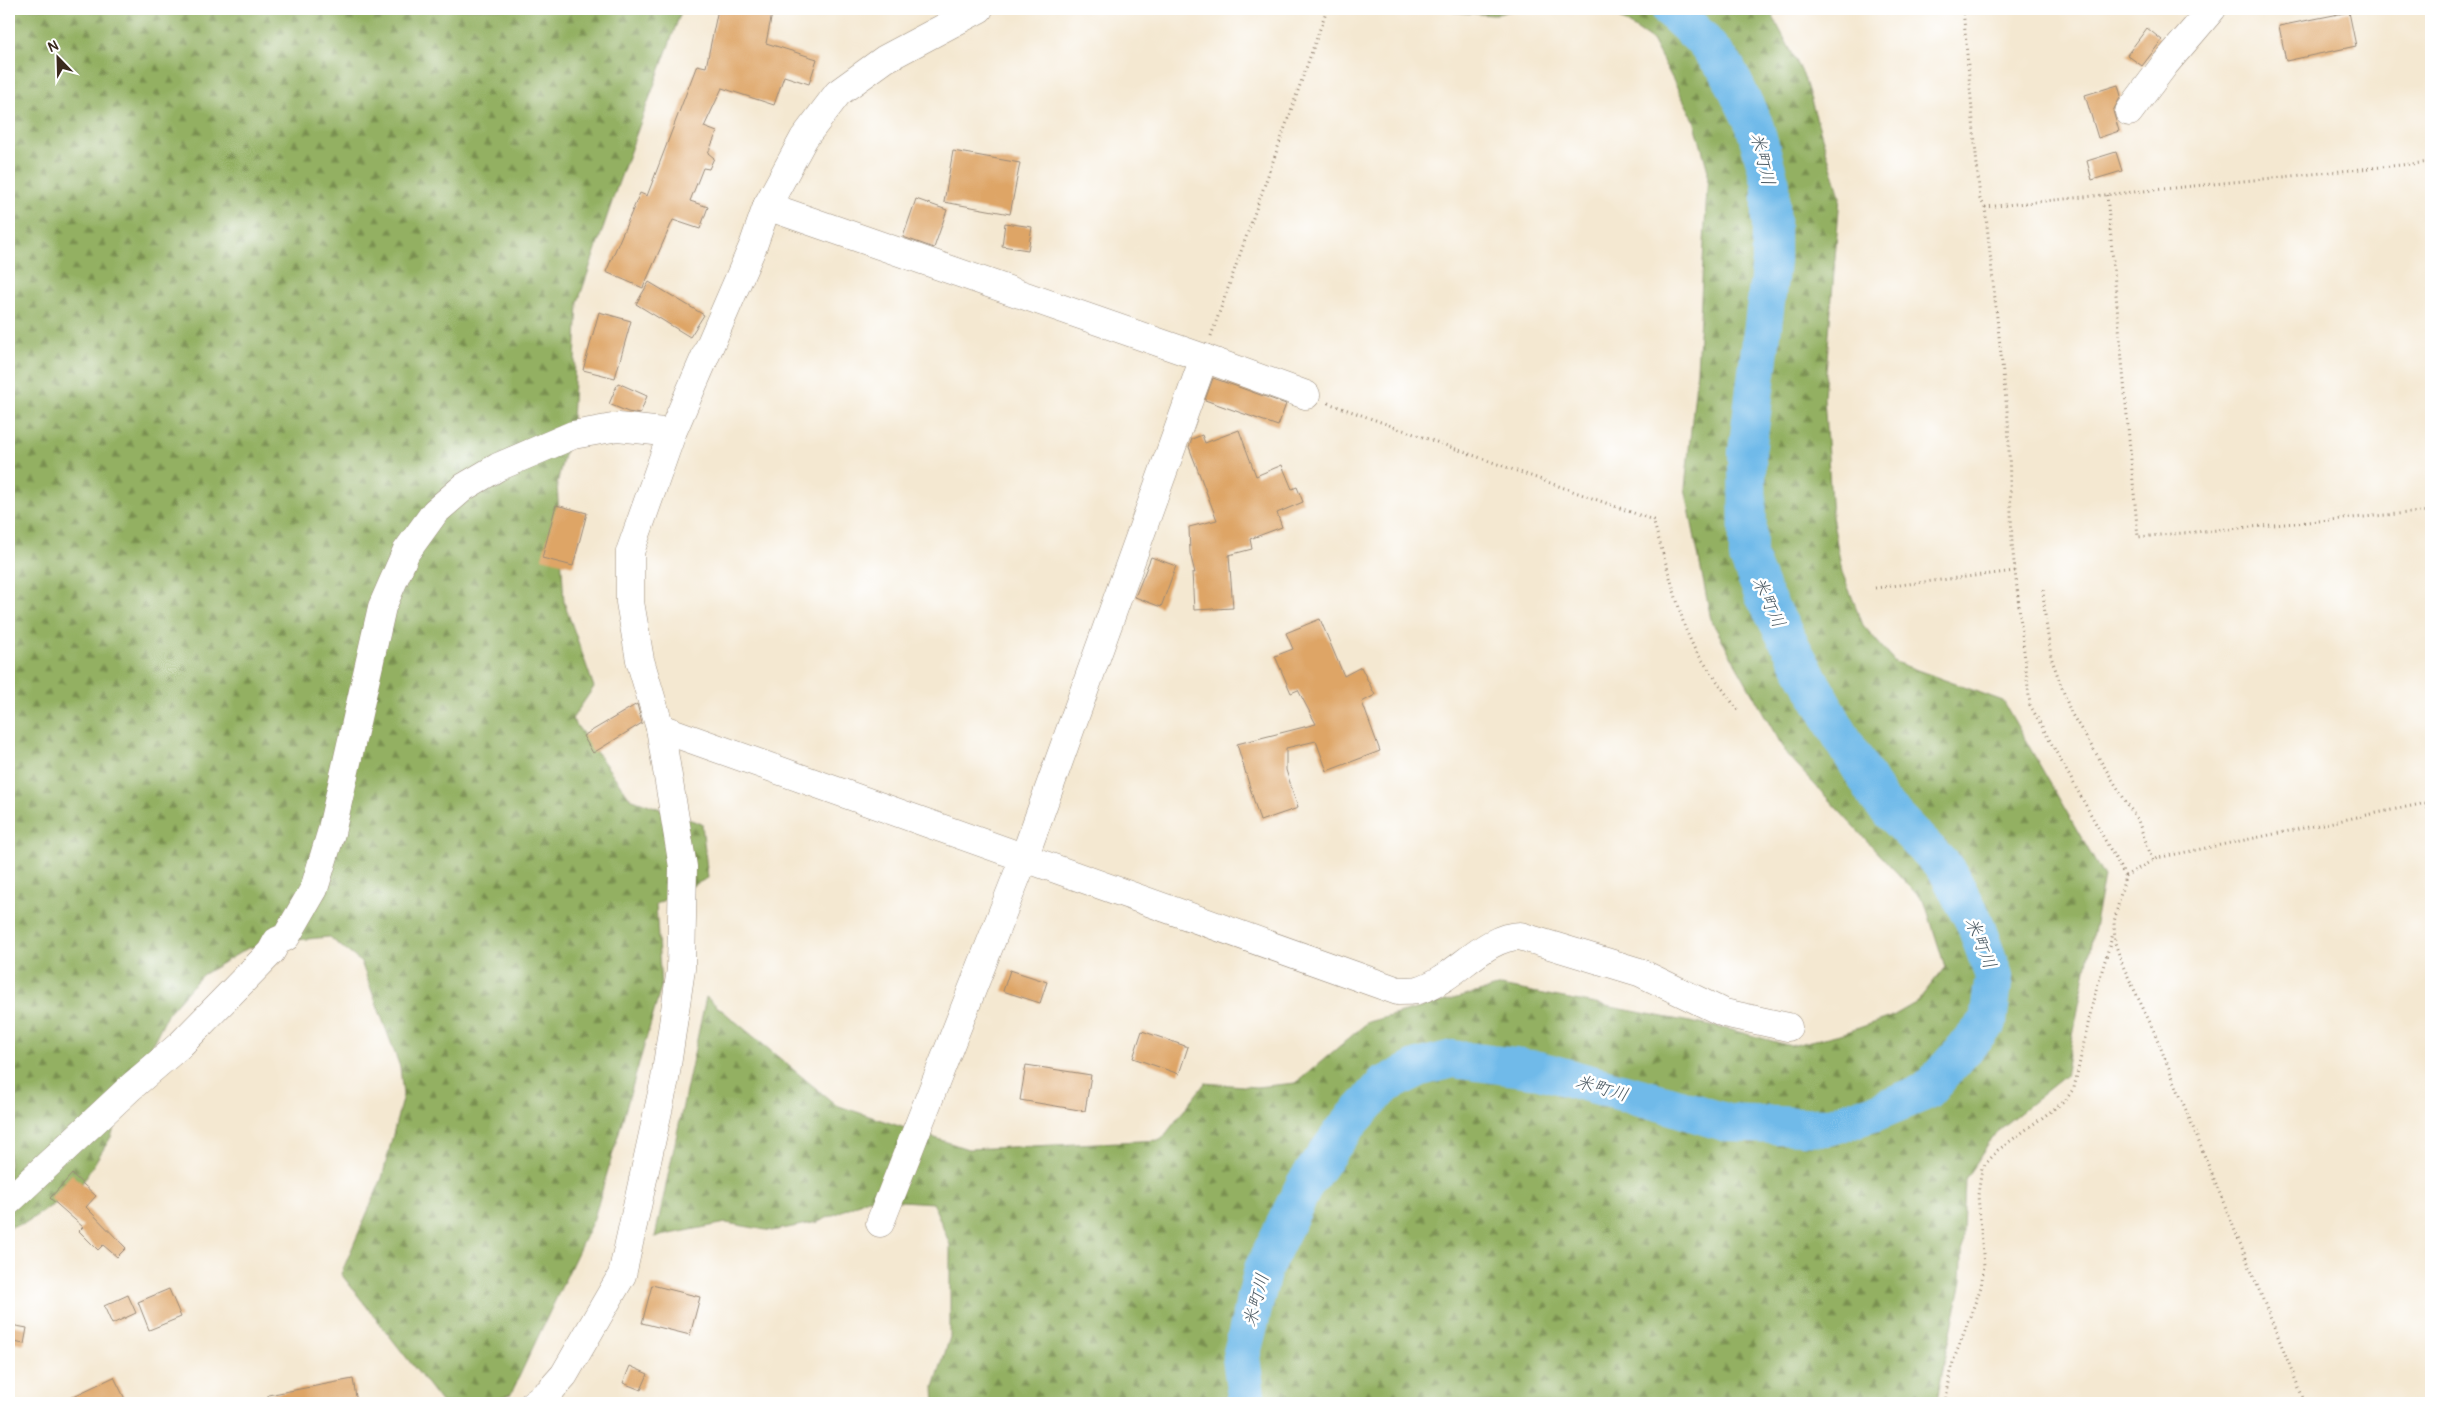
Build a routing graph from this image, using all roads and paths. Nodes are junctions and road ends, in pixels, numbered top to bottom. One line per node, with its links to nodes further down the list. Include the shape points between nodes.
1 (978, 9): 8 (street, via 885,59 838,93 804,138)
2 (1327, 9): 10 (path)
3 (1963, 9): 9 (path, via 1980,199)
4 (2212, 9): 5 (street, via 2165,64)
5 (2130, 112)
6 (2431, 162): 7 (path)
7 (2107, 195): 9 (path); 13 (path, via 2138,537)
8 (767, 206): 10 (street); 12 (street, via 753,246)
9 (1985, 207): 14 (path, via 2008,419)
10 (1204, 358): 11 (street); 22 (street)
11 (1306, 395): 17 (path, via 1653,520 1685,628 1695,650)
12 (672, 433): 18 (street, via 630,552 630,602 640,660); 27 (street, via 618,426 573,435 498,467 464,487 435,512 406,552 382,607 331,834 314,889 286,937 277,941 271,952 180,1045)
13 (2431, 511)
14 (2015, 571): 15 (path); 24 (path, via 2030,705)
15 (1875, 588)
16 (2043, 590): 23 (path, via 2051,657 2071,713 2138,821)
17 (1738, 712)
18 (660, 728): 22 (street); 29 (street, via 682,868 681,969 665,1078 622,1275 564,1375)
19 (2431, 802): 20 (path)
20 (2426, 803): 21 (path); 23 (path)
21 (2431, 817)
22 (1024, 858): 26 (street, via 1398,991 1431,985 1496,942 1508,936 1520,936 1639,972 1724,1013); 28 (street)
23 (2153, 861): 24 (path)
24 (2125, 876): 25 (path)
25 (2114, 930): 30 (path, via 2094,997 2074,1088 2065,1101 1998,1150 1982,1168 1978,1195 1984,1266 1980,1287 1952,1362); 31 (path, via 2123,966 2153,1030)
26 (1788, 1027)
27 (9, 1201)
28 (880, 1222)
29 (534, 1403)
30 (1945, 1403)
31 (2305, 1403)

